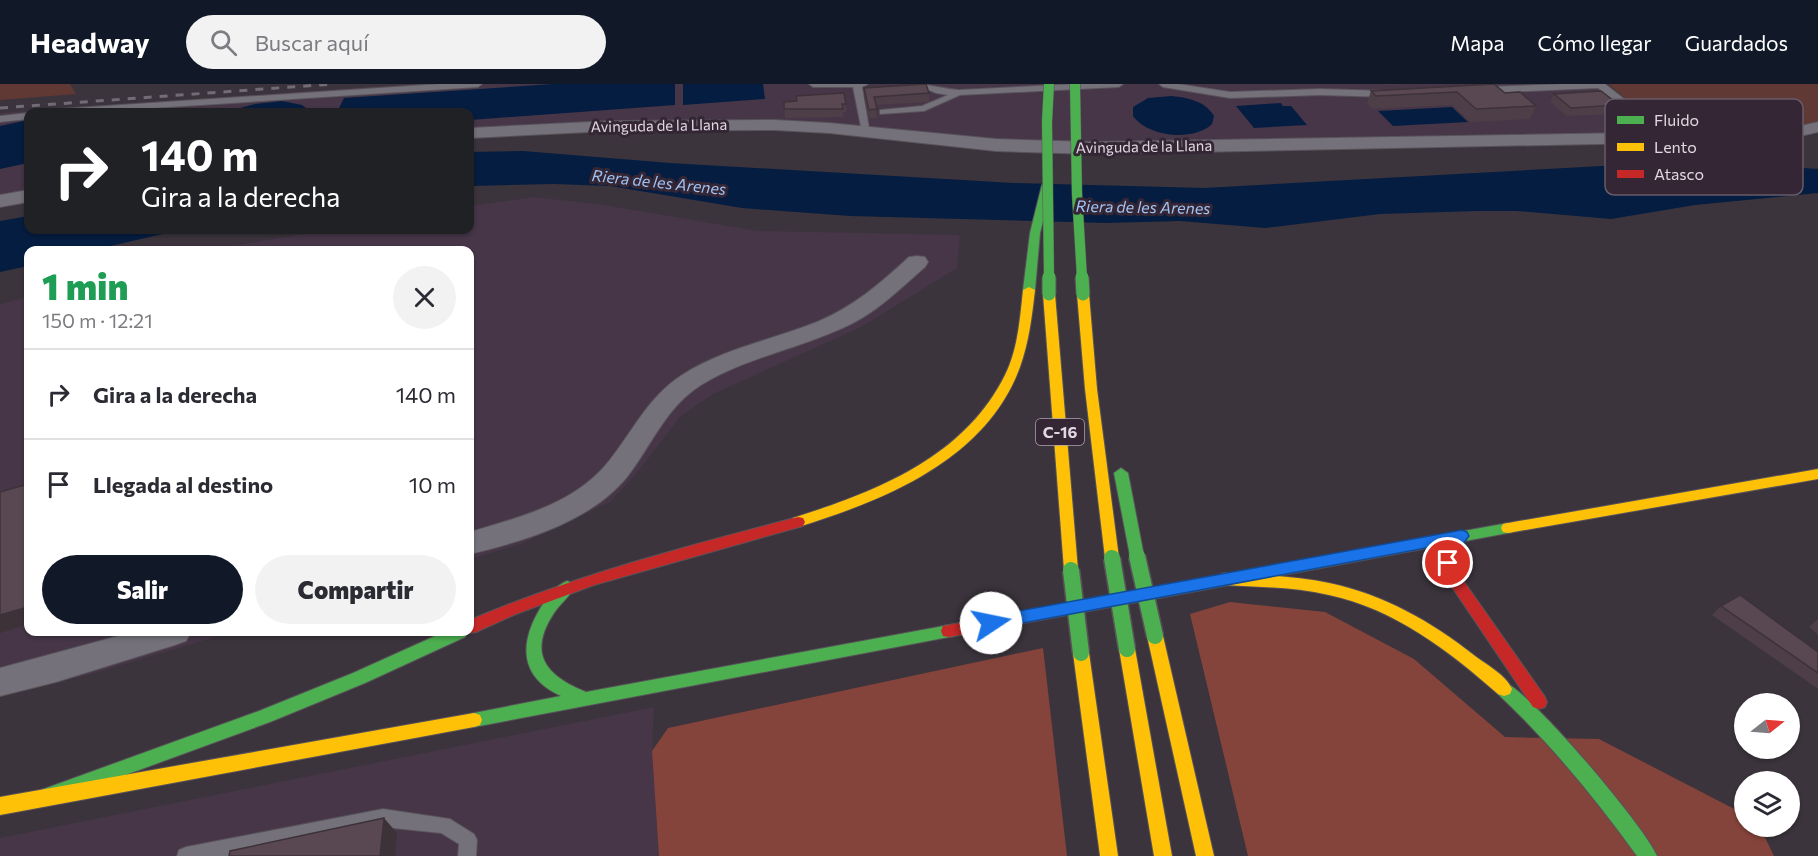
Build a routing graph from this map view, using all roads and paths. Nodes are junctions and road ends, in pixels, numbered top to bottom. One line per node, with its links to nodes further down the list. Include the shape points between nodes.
1 (478, 84): 15 (lane)
2 (813, 84): 3 (lane)
3 (857, 84): 4 (lane); 21 (lane)
4 (864, 84)
5 (918, 84): 12 (lane)
6 (1049, 84): 24 (main road, C-16, bridge)
7 (1075, 84): 28 (main road, C-16, bridge, via 1077,194)
8 (1119, 84): 12 (lane)
9 (1163, 84): 13 (lane, via 1230,95)
10 (1600, 85): 11 (lane); 14 (lane)
11 (1471, 90)
12 (959, 93): 16 (lane, via 924,108)
13 (1401, 93)
14 (1618, 99)
15 (120, 108)
16 (883, 112)
17 (24, 116): 18 (lane)
18 (0, 119)
19 (1818, 127): 20 (street, Avinguda de la Llana)
20 (1803, 129)
21 (867, 132): 22 (street, Avinguda de la Llana, via 775,125 700,125); 23 (street, Avinguda de la Llana, via 996,145 1081,148)
22 (474, 133)
23 (1605, 139)
24 (1047, 185): 33 (main road, via 1038,208 1019,352 1004,392 977,428 938,461 900,483 811,517); 44 (main road, C-16, bridge, via 1049,294 1071,570)
25 (24, 197): 26 (street)
26 (0, 201)
27 (917, 262): 31 (street, via 866,307 844,319 724,363 692,380 664,402 618,468 583,501)
28 (1091, 389): 45 (main road, C-16, bridge, via 1112,558); 46 (main road, bridge, via 1123,478)
29 (1818, 474): 30 (main road)
30 (1462, 536): 32 (main road); 41 (main road, via 1447,554 1453,578)
31 (474, 542)
32 (1224, 579): 38 (main road); 41 (main road, via 1345,592 1409,620 1458,652 1511,696)
33 (568, 586): 34 (main road); 38 (main road, via 537,625 532,646 538,669 546,680)
34 (474, 625)
35 (162, 636): 37 (street)
36 (450, 636): 39 (main road, via 264,717)
37 (0, 682)
38 (587, 700): 39 (main road)
39 (41, 798): 40 (main road)
40 (0, 806)
41 (1614, 808): 47 (main road)
42 (186, 856): 43 (lane, via 383,818 444,825 468,840)
43 (467, 856)
44 (1109, 856)
45 (1163, 856)
46 (1205, 856)
47 (1648, 856)

